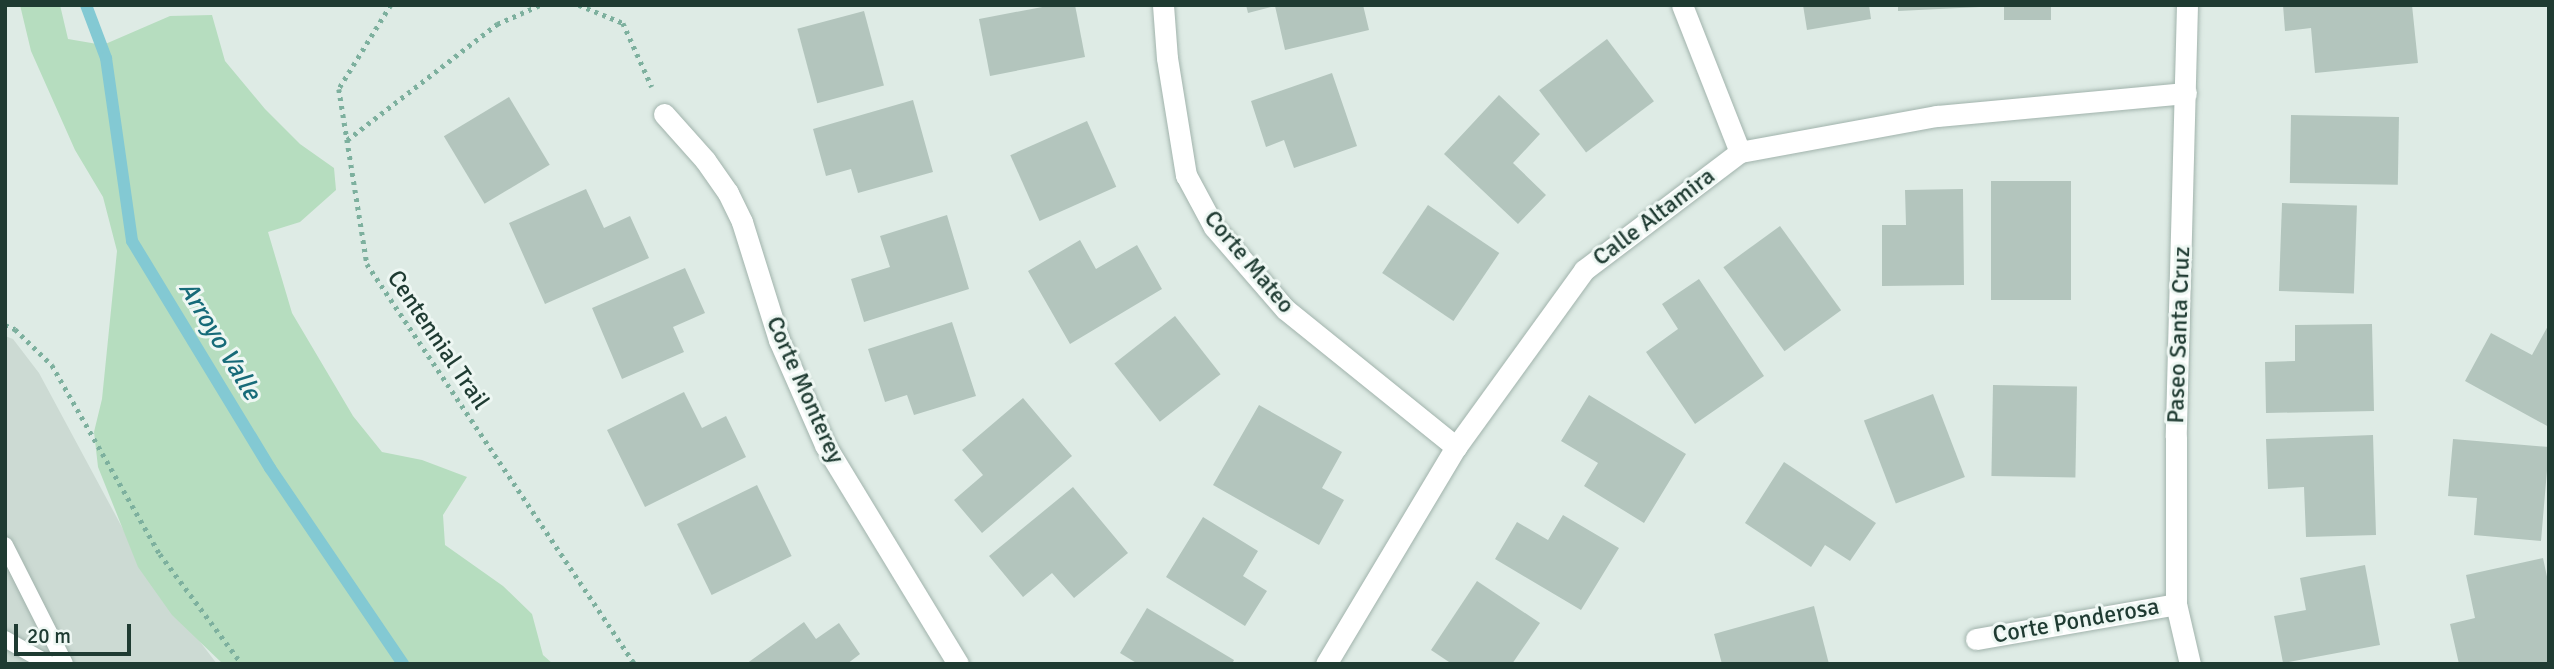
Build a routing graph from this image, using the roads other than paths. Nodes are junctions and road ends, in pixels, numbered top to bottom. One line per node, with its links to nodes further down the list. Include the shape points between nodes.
1 (1163, 5): 7 (street, Corte Mateo, via 1186,175 1214,227 1285,309)
2 (1682, 5): 6 (street)
3 (2186, 5): 4 (street, Paseo Santa Cruz)
4 (2186, 93): 6 (street, Calle Altamira, via 1937,116); 9 (street, Paseo Santa Cruz)
5 (664, 114): 14 (street, Corte Monterey, via 728,193 742,222 779,340 825,445)
6 (1740, 152): 7 (street, Calle Altamira, via 1584,270)
7 (1456, 447): 15 (street, Calle Altamira)
8 (5, 545): 13 (lane)
9 (2176, 604): 11 (street, Corte Ponderosa); 16 (street, Paseo Santa Cruz)
10 (5, 639): 12 (lane)
11 (1976, 639)
12 (49, 664)
13 (65, 664)
14 (958, 664)
15 (1326, 664)
16 (2190, 664)

